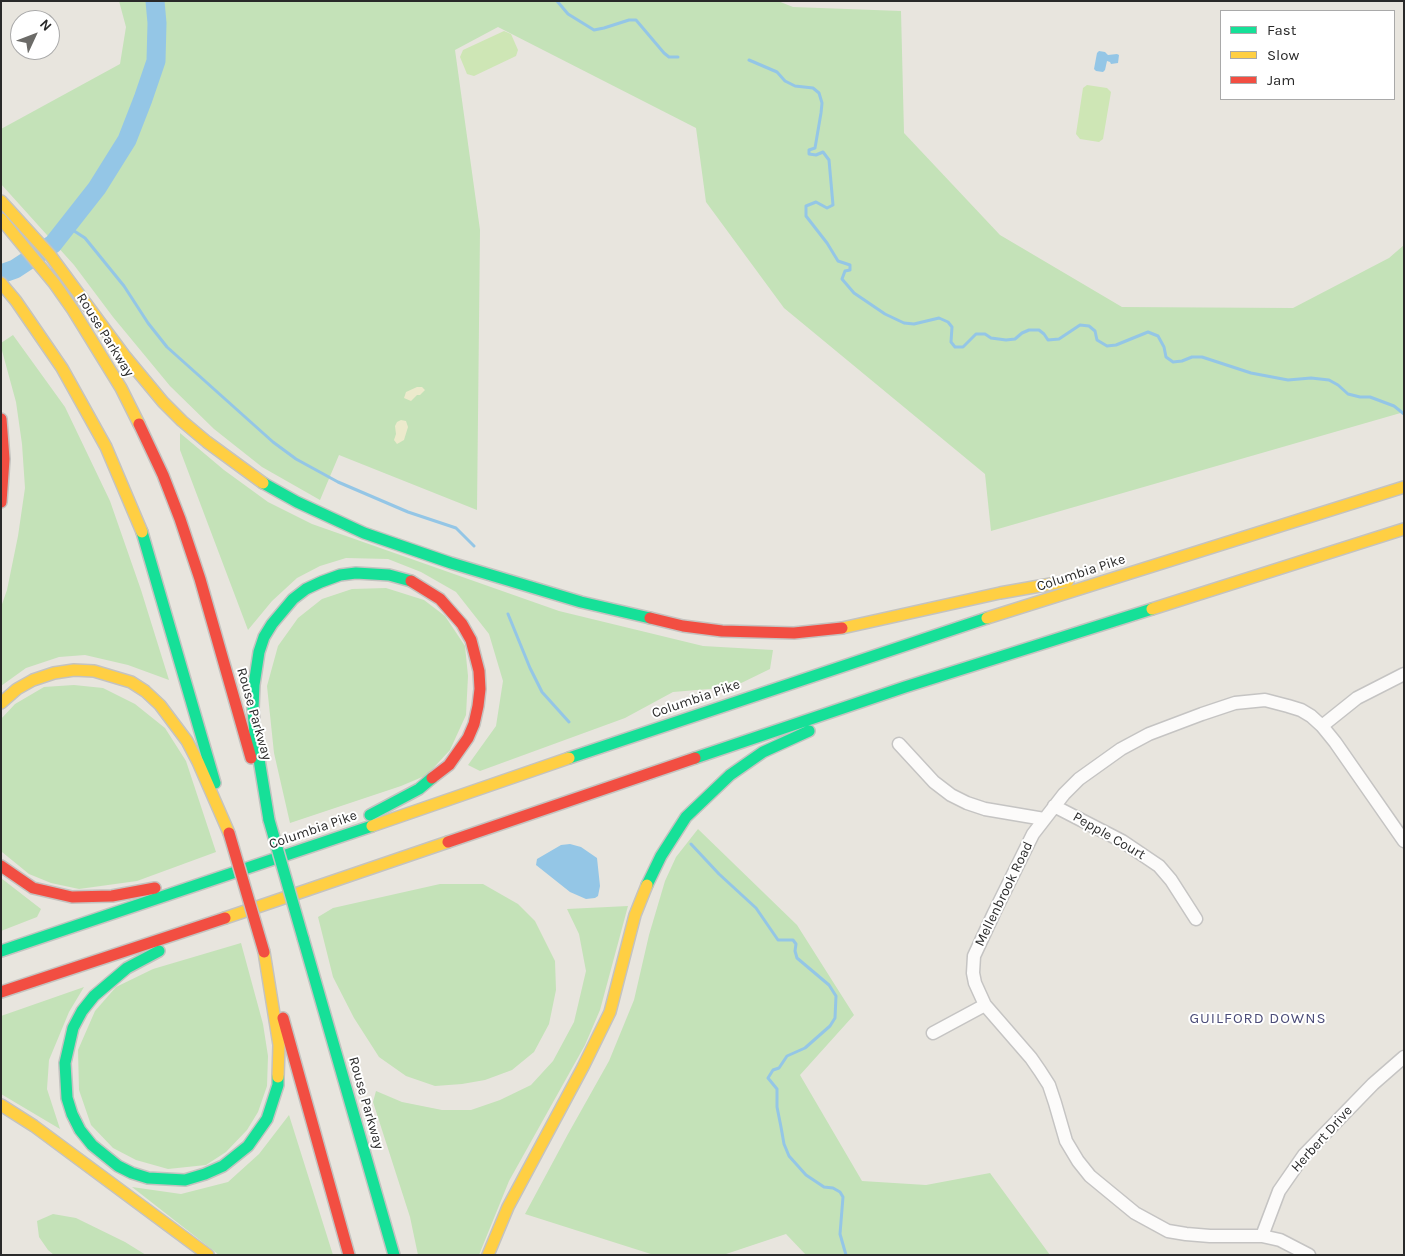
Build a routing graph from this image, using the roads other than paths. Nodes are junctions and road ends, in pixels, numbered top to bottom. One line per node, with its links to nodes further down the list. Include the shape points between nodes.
1 (1, 201): 8 (main road, via 66,274 124,355 163,402 207,442 266,485 305,506 364,533 451,563 581,602 683,626 722,631 794,633 859,625 1000,593)
2 (1, 219): 16 (main road, Rouse Parkway, via 54,282 94,343 121,388 164,475 200,579)
3 (1, 283): 17 (main road, via 62,368 106,447 127,493 144,536)
4 (1, 419): 6 (main road, via 4,459)
5 (1404, 487): 8 (main road, Columbia Pike)
6 (1, 502)
7 (1404, 529): 10 (main road)
8 (1157, 565): 19 (main road, Columbia Pike, via 743,699)
9 (1404, 674): 12 (street, via 1357,698)
10 (905, 687): 22 (main road); 37 (main road, via 763,752 730,776 686,817 642,894 612,1004 599,1037 512,1198)
11 (1, 702): 17 (main road, via 32,680 54,673 94,671 131,682 160,705 187,741)
12 (1322, 726): 14 (street, Mellenbrook Road, via 1301,710 1275,702 1235,703 1149,734 1121,749 1079,779); 18 (street, Mellenbrook Road)
13 (899, 744): 15 (street, via 934,782 959,799 985,809)
14 (1054, 806): 15 (street, Mellenbrook Road); 23 (street, Pepple Court, via 1122,841 1159,866)
15 (1044, 819): 27 (street, Mellenbrook Road, via 1024,851 974,956 975,983)
16 (269, 820): 19 (main road, via 253,709 259,652 272,624 306,589 340,575 389,575 411,581 440,599 471,640 479,671 480,689 474,724 460,751 449,765 419,788 386,807); 36 (main road, Rouse Parkway, bridge)
17 (229, 833): 25 (main road, bridge)
18 (1404, 841)
19 (263, 864): 21 (main road, Columbia Pike)
20 (1, 866): 21 (main road, via 34,888 72,897 112,896)
21 (220, 878): 24 (main road, Columbia Pike)
22 (230, 917): 25 (main road, via 126,968 94,996 73,1028 64,1063 72,1114 92,1145 118,1166 148,1178 185,1180 223,1166 258,1134 273,1103 280,1063); 26 (main road)
23 (1196, 918)
24 (1, 951)
25 (264, 952): 35 (main road)
26 (1, 992)
27 (985, 1005): 28 (street); 32 (street, Mellenbrook Road, via 1040,1070 1049,1085 1066,1140 1078,1161 1106,1191 1135,1213 1168,1231 1210,1236)
28 (933, 1033)
29 (1404, 1057): 32 (street, Herbert Drive, via 1304,1155 1279,1191)
30 (1, 1105): 31 (main road)
31 (166, 1224): 33 (main road); 34 (main road)
32 (1262, 1236): 38 (street, Mellenbrook Road, via 1280,1240)
33 (200, 1255)
34 (208, 1255)
35 (349, 1255)
36 (394, 1255)
37 (488, 1255)
38 (1309, 1255)

